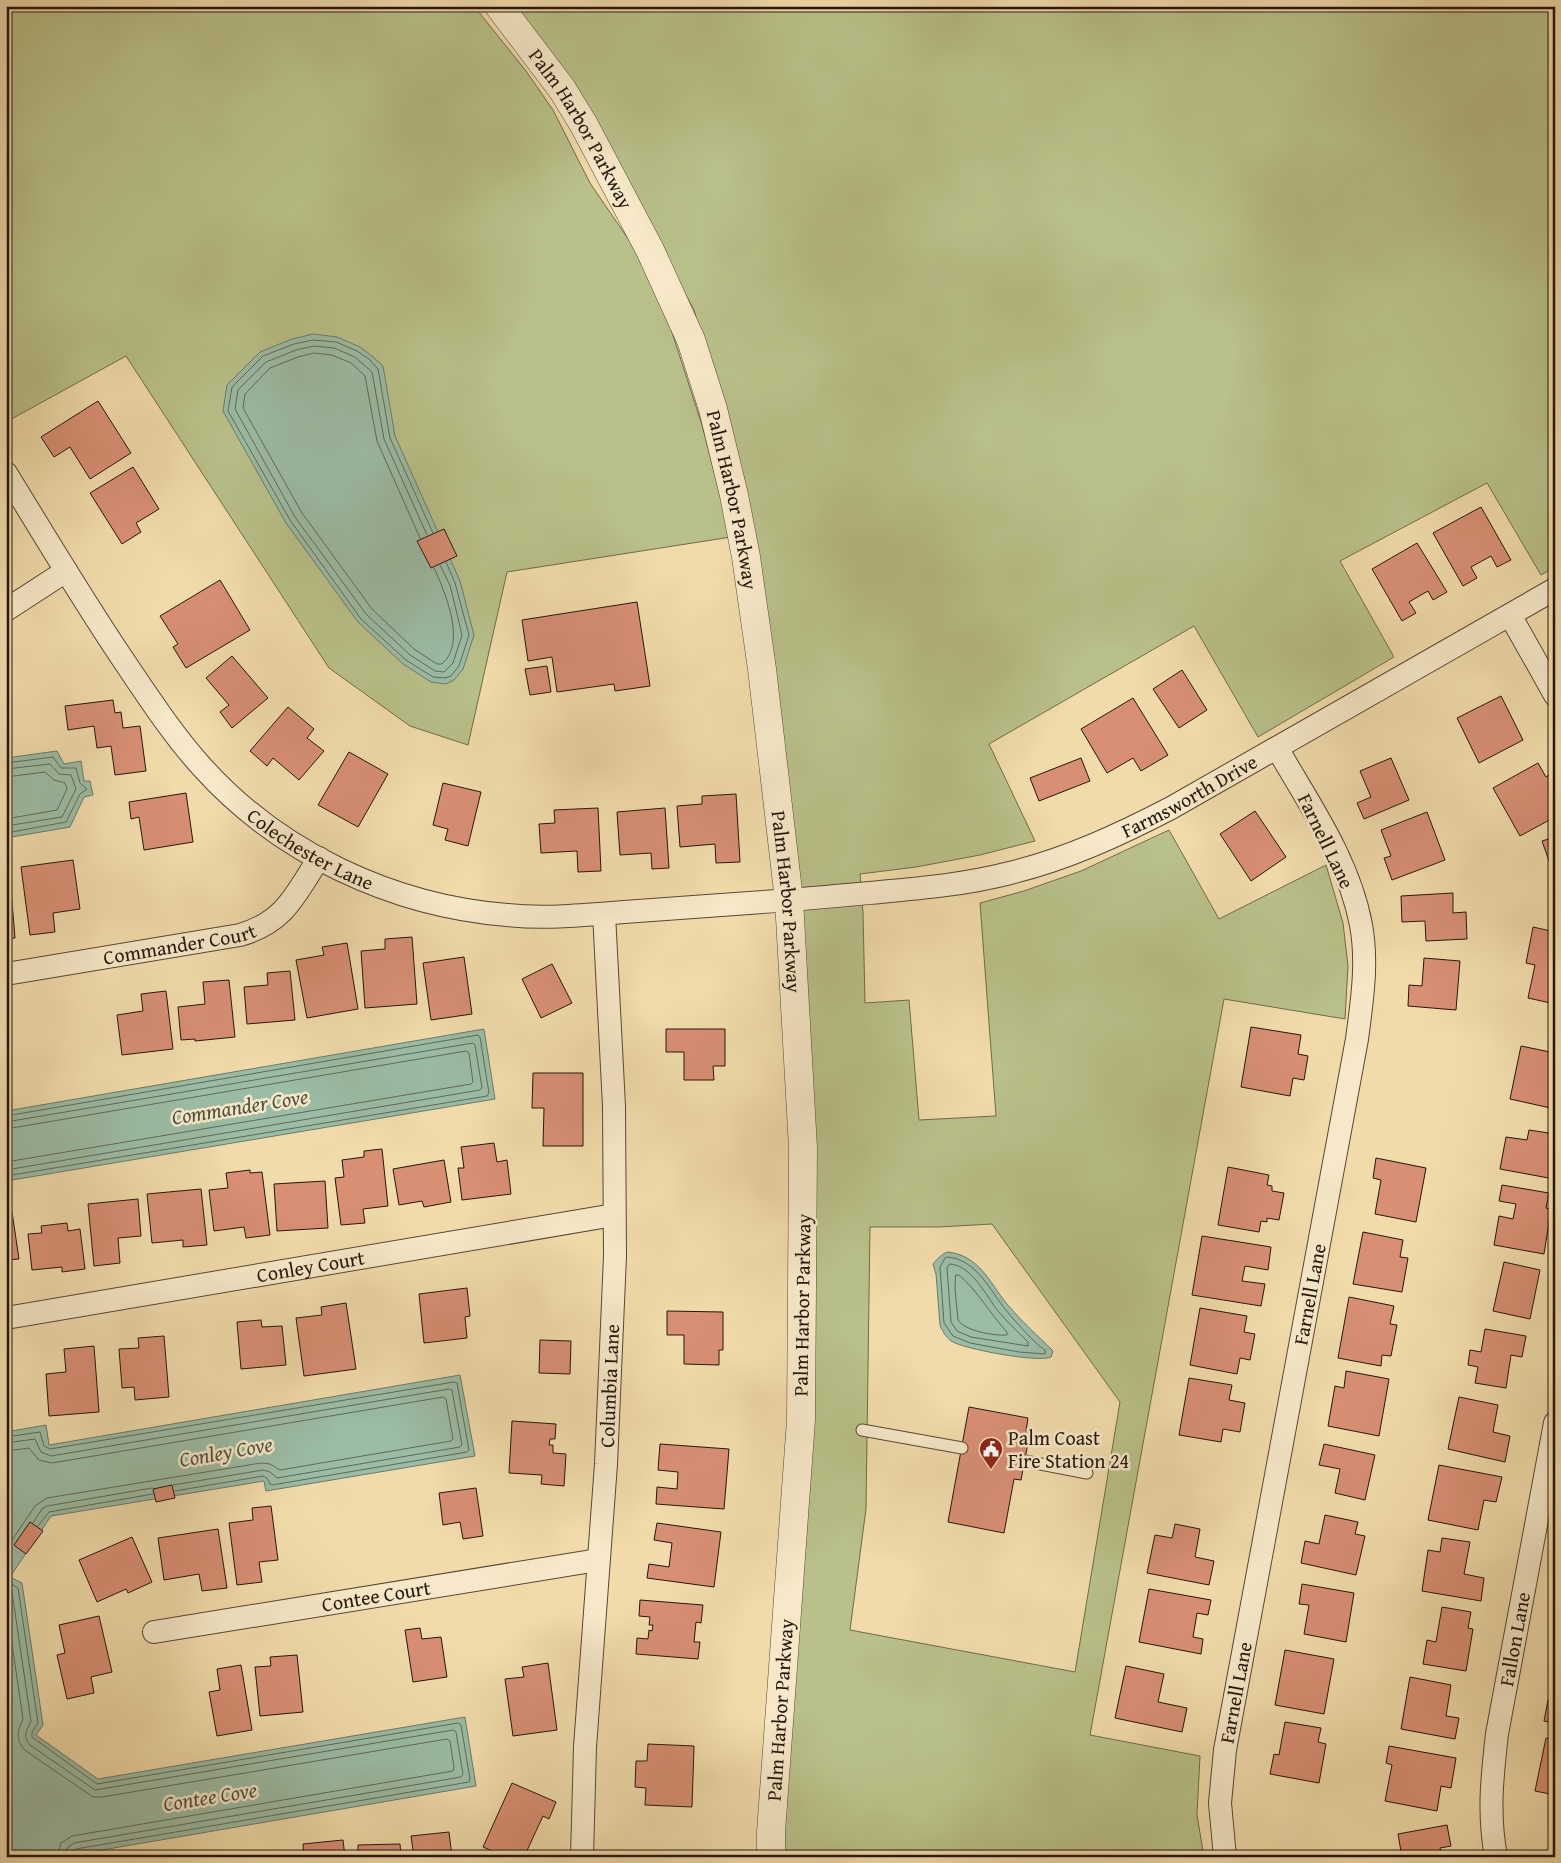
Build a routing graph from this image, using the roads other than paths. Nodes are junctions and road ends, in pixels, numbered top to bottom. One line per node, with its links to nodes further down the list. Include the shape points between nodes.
1 (499, 6): 10 (street, Palm Harbor Parkway, via 556,81 584,125 675,302 703,373 723,446 746,557)
2 (6, 473): 3 (street, Colechester Lane)
3 (66, 571): 5 (street); 9 (street, Colechester Lane, via 154,706 202,767 272,829)
4 (1555, 589): 6 (street, Farmsworth Drive)
5 (6, 610)
6 (1510, 615): 7 (street); 8 (street, Farmsworth Drive)
7 (1555, 695)
8 (1277, 748): 10 (street, Farmsworth Drive, via 1137,826 1038,865 944,886); 24 (street, Farnell Lane, via 1333,845 1350,885 1361,927 1364,968 1357,1039 1224,1756 1220,1803)
9 (319, 858): 11 (street, Colechester Lane, via 389,890 456,909 539,917); 12 (street, Commander Court, via 280,914 260,928 240,935)
10 (789, 900): 11 (street, Colechester Lane); 23 (street, Palm Harbor Parkway, via 804,1148 802,1388)
11 (604, 914): 13 (street, Columbia Lane, via 614,1106)
12 (6, 974)
13 (614, 1215): 14 (street, Conley Court); 20 (street, Columbia Lane, via 610,1397)
14 (6, 1318)
15 (1555, 1423): 25 (street, Fallon Lane, via 1497,1734 1491,1784 1491,1830)
16 (862, 1430): 17 (lane)
17 (962, 1448)
18 (1025, 1460): 19 (lane)
19 (1087, 1473)
20 (598, 1560): 21 (street, Contee Court); 22 (street, Columbia Lane, via 585,1747)
21 (154, 1632)
22 (582, 1857)
23 (771, 1857)
24 (1225, 1857)
25 (1496, 1857)

